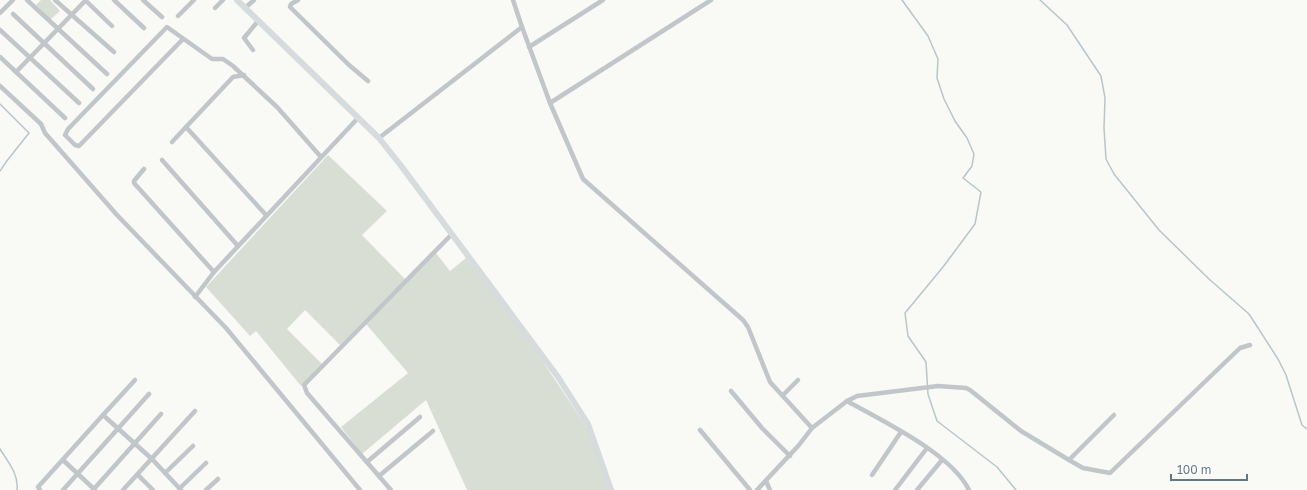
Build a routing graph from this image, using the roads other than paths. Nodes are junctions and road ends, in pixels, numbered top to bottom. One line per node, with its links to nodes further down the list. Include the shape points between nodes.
1 (13, 0): 17 (street)
2 (27, 0): 26 (street)
3 (55, 0): 19 (street)
4 (85, 0): 19 (street); 23 (street)
5 (114, 0): 25 (street)
6 (143, 0): 21 (street)
7 (194, 0): 20 (street)
8 (223, 0): 15 (street)
9 (236, 0): 16 (street)
10 (254, 0): 16 (street)
11 (298, 0): 38 (street, via 290,7)
12 (513, 0): 24 (street)
13 (603, 0): 30 (street)
14 (711, 0): 42 (street)
15 (215, 8)
16 (245, 8): 22 (street)
17 (0, 13)
18 (13, 14): 29 (street)
19 (71, 16): 26 (street); 32 (street)
20 (178, 16)
21 (162, 17)
22 (258, 21): 31 (street, via 244,38); 44 (street)
23 (112, 26)
24 (522, 27): 30 (street); 46 (street)
25 (144, 28)
26 (58, 29): 29 (street); 36 (street)
27 (0, 30): 34 (street)
28 (183, 39): 28 (street, via 170,28 165,28 65,135 79,146); 37 (street, via 212,59 226,61)
29 (44, 43): 34 (street); 40 (street)
30 (529, 47): 42 (street)
31 (253, 50)
32 (114, 52)
33 (0, 57): 35 (street)
34 (30, 58): 35 (street); 41 (street)
35 (16, 72): 43 (street)
36 (107, 74)
37 (244, 76): 45 (street, via 233,77); 48 (street, via 277,107)
38 (368, 81)
39 (0, 86): 55 (street, via 41,124 45,133 117,215)
40 (94, 89)
41 (79, 103)
42 (550, 103): 61 (street, via 584,179 743,320 766,376)
43 (65, 118)
44 (358, 118): 46 (street); 48 (street)
45 (186, 127): 47 (street); 51 (street)
46 (378, 138): 52 (street)
47 (172, 142)
48 (321, 157): 51 (street)
49 (162, 160): 53 (street)
50 (144, 169): 54 (street, via 134,183)
51 (266, 215): 53 (street)
52 (452, 234): 81 (street, via 304,385 307,393); 100 (street, via 581,412 592,434)
53 (238, 246): 54 (street)
54 (214, 272): 55 (street)
55 (195, 297): 98 (street, via 226,328)
56 (1250, 345): 80 (street, via 1240,348 1110,473 1083,468)
57 (135, 380): 65 (street)
58 (798, 380): 61 (street)
59 (731, 391): 76 (street)
60 (149, 394): 69 (street)
61 (782, 395): 68 (street)
62 (847, 401): 68 (street); 72 (street); 80 (street, via 863,394 938,386 966,388 1021,431)
63 (195, 411): 77 (street)
64 (161, 414): 73 (street)
65 (103, 415): 69 (street); 78 (street)
66 (1114, 415): 80 (street)
67 (420, 417): 81 (street)
68 (812, 428): 76 (street)
69 (118, 429): 73 (street); 84 (street)
70 (700, 430): 101 (street)
71 (433, 431): 87 (street)
72 (901, 432): 75 (street); 86 (street)
73 (136, 444): 77 (street); 94 (street)
74 (193, 446): 83 (street)
75 (927, 448): 79 (street); 104 (street)
76 (790, 456): 89 (street)
77 (152, 459): 83 (street); 85 (street)
78 (63, 460): 84 (street); 92 (street, via 38,487)
79 (942, 460): 91 (street, via 965,481); 105 (street)
80 (1069, 460)
81 (367, 462): 87 (street)
82 (206, 463): 90 (street)
83 (165, 473): 90 (street)
84 (77, 474): 93 (street); 94 (street)
85 (138, 475): 95 (street); 96 (street)
86 (872, 475)
87 (379, 476): 99 (street)
88 (218, 479): 97 (street)
89 (766, 481): 102 (street); 103 (street)
90 (180, 489)
91 (967, 489)
92 (40, 490)
93 (63, 490)
94 (94, 490)
95 (124, 490)
96 (153, 490)
97 (206, 490)
98 (360, 490)
99 (392, 490)
100 (611, 490)
101 (750, 490)
102 (757, 490)
103 (770, 490)
104 (894, 490)
105 (917, 490)

